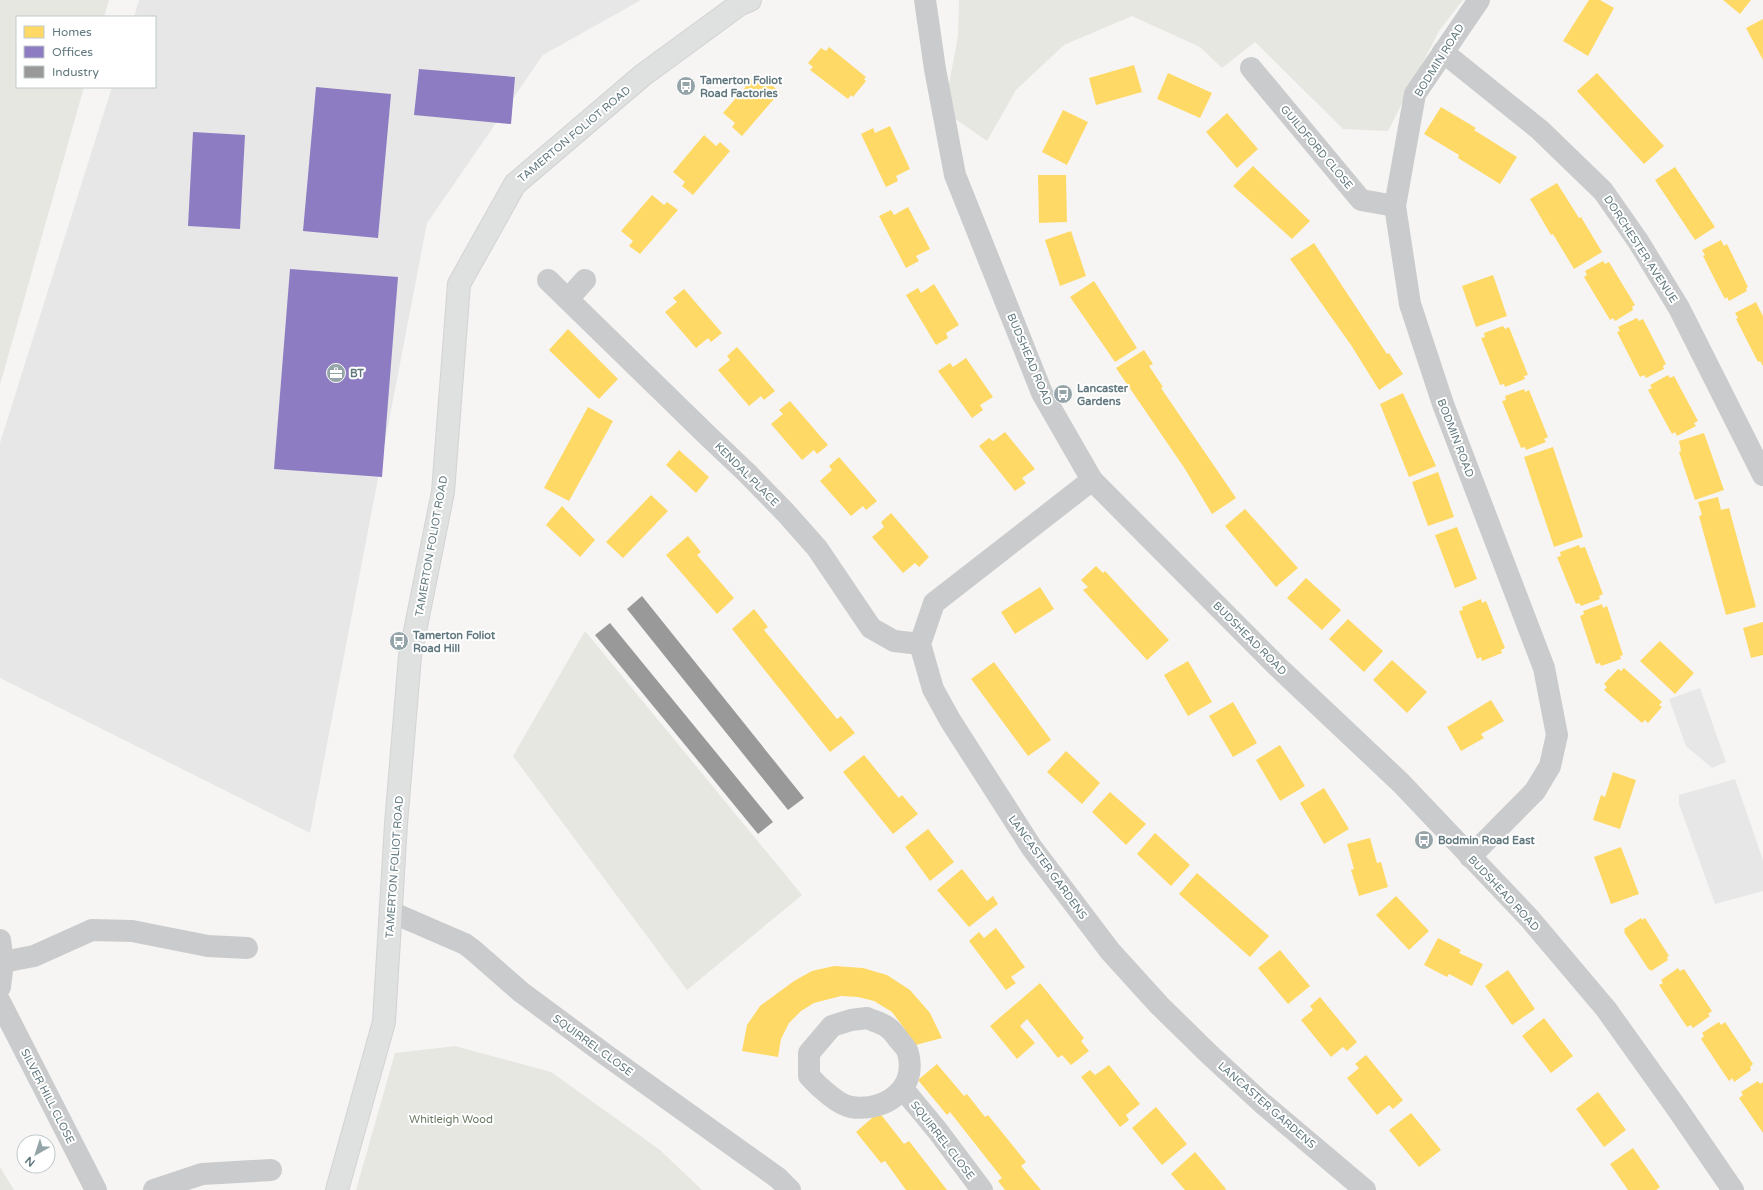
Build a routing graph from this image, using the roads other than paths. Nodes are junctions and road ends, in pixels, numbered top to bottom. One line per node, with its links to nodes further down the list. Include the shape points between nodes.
1 (750, 0): 14 (main road, TAMERTON FOLIOT ROAD, via 740,4 643,75 515,184 459,284 443,492 410,656)
2 (925, 0): 11 (street, BUDSHEAD ROAD, via 935,69 956,175 1042,393)
3 (1479, 0): 4 (street, BODMIN ROAD)
4 (1442, 52): 6 (street, BODMIN ROAD, via 1415,94); 10 (street, DORCHESTER AVENUE, via 1540,130 1603,191 1680,308)
5 (1250, 68): 6 (street, GUILDFORD CLOSE, via 1361,200)
6 (1395, 206): 13 (street, BODMIN ROAD, via 1410,304 1443,404 1544,668 1557,735 1550,766 1535,791)
7 (548, 280): 9 (street, KENDAL PLACE)
8 (585, 280): 9 (street)
9 (568, 299): 12 (street, KENDAL PLACE, via 785,512 817,548 871,628 894,641)
10 (1763, 475)
11 (1092, 480): 12 (street, via 934,603); 13 (street, BUDSHEAD ROAD, via 1278,666 1401,783)
12 (920, 644): 27 (street, LANCASTER GARDENS, via 933,689 950,720 1032,848 1110,951 1209,1054 1262,1103)
13 (1470, 857): 28 (street, BUDSHEAD ROAD, via 1530,919 1606,1009)
14 (391, 912): 24 (main road, TAMERTON FOLIOT ROAD, via 384,1022); 25 (street, SQUIRREL CLOSE, via 465,944 521,992 778,1178)
15 (0, 940): 17 (street)
16 (247, 948): 17 (street, via 208,946 132,931 92,930 34,956)
17 (4, 962): 18 (street)
18 (0, 987)
19 (0, 1002): 22 (street, SILVER HILL CLOSE)
20 (904, 1089): 20 (street, SQUIRREL CLOSE, via 877,1106 850,1107 823,1091 809,1076 809,1053 832,1026 867,1018 887,1027 908,1052 910,1070); 26 (street, SQUIRREL CLOSE)
21 (271, 1170): 23 (street, via 202,1174)
22 (96, 1190)
23 (154, 1190)
24 (337, 1190)
25 (790, 1190)
26 (982, 1190)
27 (1365, 1190)
28 (1733, 1190)

